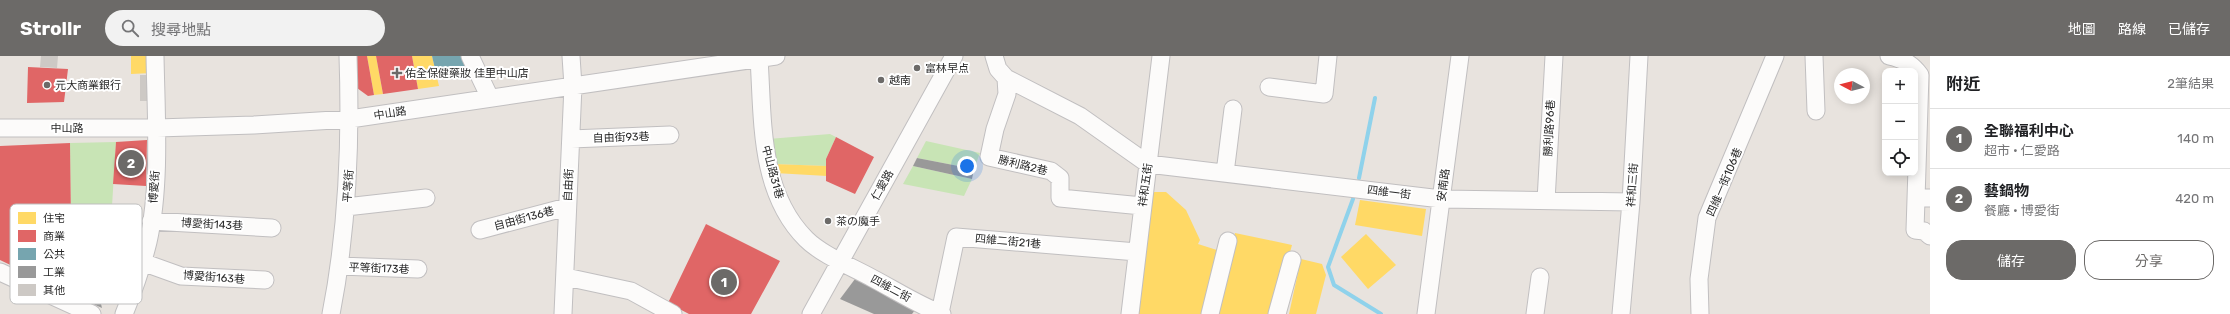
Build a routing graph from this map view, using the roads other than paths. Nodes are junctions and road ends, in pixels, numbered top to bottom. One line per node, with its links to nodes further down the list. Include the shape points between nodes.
1 (155, 56): 25 (street, 博愛街)
2 (348, 56): 23 (street, 平等街)
3 (470, 56): 20 (street)
4 (571, 56): 18 (street, 自由街)
5 (776, 56): 16 (street, 中山路)
6 (954, 56): 45 (street, 仁愛路)
7 (994, 56): 17 (street, via 998,69)
8 (1161, 56): 28 (street, 祥和五街)
9 (1328, 56): 19 (street, via 1324,94)
10 (1460, 56): 31 (street, 安南路)
11 (1554, 56): 33 (street, 勝利路96巷)
12 (1639, 56): 34 (street, 祥和三街)
13 (1775, 56): 70 (street, 四維一街106巷, via 1708,218 1699,279)
14 (1814, 56): 22 (street)
15 (1889, 56): 32 (street, via 1914,66 1920,75)
16 (759, 58): 18 (street, 中山路); 45 (street, 中山路31巷, via 765,152 778,198 792,222 807,240)
17 (1006, 78): 28 (street, via 1080,116); 36 (street, 勝利路2巷, via 1007,94 989,157 1051,171 1060,178 1060,198)
18 (573, 86): 20 (street, 中山路); 27 (street, 自由街)
19 (1268, 87)
20 (490, 98): 23 (street, 中山路)
21 (1233, 109): 29 (street)
22 (1816, 111)
23 (350, 119): 25 (street, 中山路); 37 (street, 平等街)
24 (0, 128): 25 (street, 中山路)
25 (156, 128): 38 (street, 博愛街)
26 (670, 135): 27 (street, 自由街93巷)
27 (571, 139): 35 (street, 自由街)
28 (1148, 164): 29 (street, 四維一街); 36 (street, 祥和五街)
29 (1225, 173): 31 (street, 四維一街)
30 (426, 198): 37 (street)
31 (1441, 198): 33 (street, 四維一街); 67 (street, 安南路)
32 (1923, 198): 41 (street, via 1915,230 1924,231)
33 (1546, 201): 34 (street, 四維一街)
34 (1631, 202): 69 (street, 祥和三街)
35 (567, 206): 40 (street, 自由街136巷); 51 (street, 自由街)
36 (1142, 206): 43 (street, 祥和五街)
37 (346, 207): 47 (street, 平等街)
38 (151, 221): 39 (street, 博愛街143巷); 46 (street, 博愛街)
39 (272, 228)
40 (480, 230)
41 (1930, 236)
42 (1228, 241): 65 (street)
43 (1137, 252): 63 (street, 四維二街21巷, via 956,237); 64 (street, 祥和五街)
44 (1292, 260): 66 (street)
45 (839, 261): 62 (street, 仁愛路); 63 (street, 四維二街)
46 (142, 262): 53 (street, 博愛街163巷, via 181,276)
47 (340, 266): 48 (street, 平等街173巷); 59 (street, 平等街)
48 (418, 269)
49 (0, 272): 50 (street)
50 (10, 277)
51 (566, 277): 60 (street, 自由街); 61 (street, via 632,292)
52 (1540, 277): 68 (street)
53 (265, 280)
54 (60, 304): 56 (street)
55 (127, 304): 58 (street, 博愛街)
56 (69, 309): 57 (street)
57 (92, 314)
58 (124, 314)
59 (331, 314)
60 (563, 314)
61 (673, 314)
62 (811, 314)
63 (941, 314)
64 (1130, 314)
65 (1210, 314)
66 (1277, 314)
67 (1426, 314)
68 (1536, 314)
69 (1621, 314)
70 (1700, 314)

